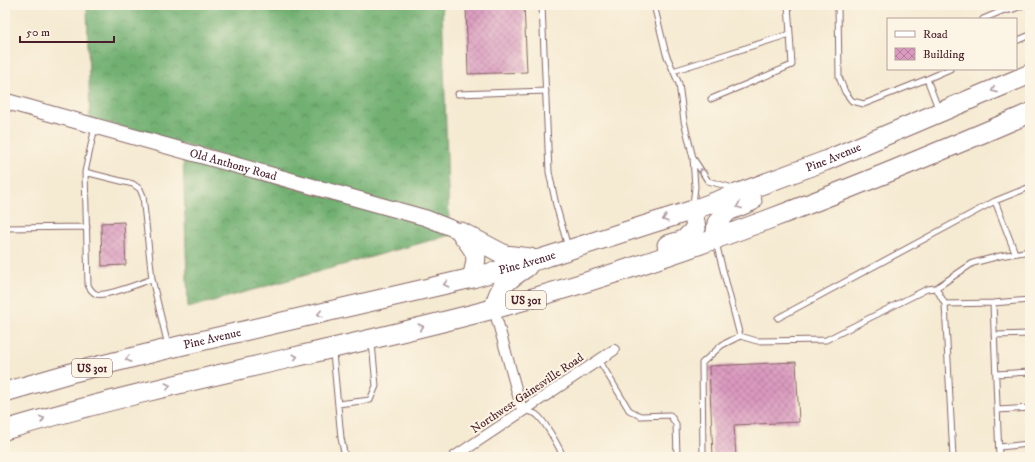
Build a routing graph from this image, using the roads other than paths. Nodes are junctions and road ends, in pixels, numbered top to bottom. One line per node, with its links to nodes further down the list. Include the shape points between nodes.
1 (542, 5): 16 (lane)
2 (654, 5): 13 (lane, via 666,54)
3 (788, 5): 9 (lane)
4 (838, 5): 15 (lane, via 839,77 845,92 852,100 864,104)
5 (995, 5): 7 (lane)
6 (1023, 5): 7 (lane)
7 (1002, 11): 8 (lane)
8 (985, 18)
9 (790, 34): 13 (lane); 18 (lane, via 792,65)
10 (1030, 35): 11 (lane)
11 (1017, 41)
12 (948, 70): 15 (lane)
13 (674, 72): 24 (lane, via 679,84)
14 (1030, 74): 20 (highway, Pine Avenue / US 301, one-way to 20)
15 (927, 79): 20 (lane)
16 (546, 91): 17 (lane); 34 (lane, via 549,172)
17 (458, 94)
18 (711, 99)
19 (5, 101): 22 (street, Old Anthony Road)
20 (940, 113): 23 (highway, Pine Avenue / US 301)
21 (1030, 113): 33 (highway, US 301, via 854,187)
22 (95, 126): 25 (lane); 32 (street, Old Anthony Road, via 426,218)
23 (886, 136): 27 (highway, Pine Avenue / US 301); 33 (highway, one-way to 33, via 864,158 728,211 717,223)
24 (693, 158): 27 (lane, one-way to 24, via 708,181); 29 (lane)
25 (85, 172): 30 (lane); 39 (lane, via 133,184 140,189 144,196)
26 (1030, 187): 28 (lane)
27 (748, 190): 29 (highway, Pine Avenue / US 301)
28 (995, 201): 36 (lane); 46 (lane)
29 (693, 210): 34 (highway, Pine Avenue / US 301, one-way to 34); 40 (highway, via 696,228 684,240 602,265 591,272)
30 (87, 227): 31 (lane); 39 (lane, via 88,285 95,294 107,293)
31 (5, 228)
32 (461, 232): 37 (highway, via 505,255); 38 (highway, via 476,252)
33 (715, 240): 40 (highway, US 301); 49 (lane)
34 (569, 250): 37 (highway, Pine Avenue / US 301)
35 (1030, 251): 36 (lane)
36 (1015, 253): 41 (lane, via 974,263)
37 (540, 259): 38 (highway, Pine Avenue / US 301); 45 (highway, via 509,278 497,294)
38 (472, 278): 51 (highway, Pine Avenue / US 301, one-way to 51)
39 (152, 279): 51 (lane)
40 (587, 282): 45 (highway, US 301)
41 (936, 288): 44 (lane); 49 (lane, via 927,289 826,340 757,341)
42 (1030, 300): 43 (lane)
43 (993, 302): 44 (lane); 48 (lane)
44 (945, 304): 70 (lane)
45 (494, 309): 50 (highway, US 301, one-way to 45); 60 (street)
46 (778, 318)
47 (1030, 334): 48 (lane)
48 (994, 335): 56 (lane)
49 (740, 336): 69 (lane, via 722,345 702,364)
50 (371, 340): 52 (highway, US 301); 58 (lane, via 376,386 370,400)
51 (169, 349): 57 (highway, Pine Avenue / US 301, one-way to 57)
52 (332, 349): 58 (lane); 62 (highway, US 301, one-way to 52, via 190,381)
53 (614, 350): 54 (street, Northwest Gainesville Road)
54 (599, 360): 60 (street, Northwest Gainesville Road); 68 (lane, via 629,410 640,416 670,415 676,424)
55 (1030, 372): 56 (lane)
56 (996, 374): 61 (lane)
57 (5, 392)
58 (338, 404): 65 (lane)
59 (1030, 408): 61 (lane)
60 (522, 410): 66 (street, Northwest Gainesville Road); 67 (lane, via 533,412 539,417)
61 (997, 410): 64 (lane)
62 (5, 430)
63 (1030, 444): 64 (lane)
64 (999, 447): 71 (lane)
65 (345, 457)
66 (454, 457)
67 (563, 457)
68 (677, 457)
69 (703, 457)
70 (953, 457)
71 (999, 457)

